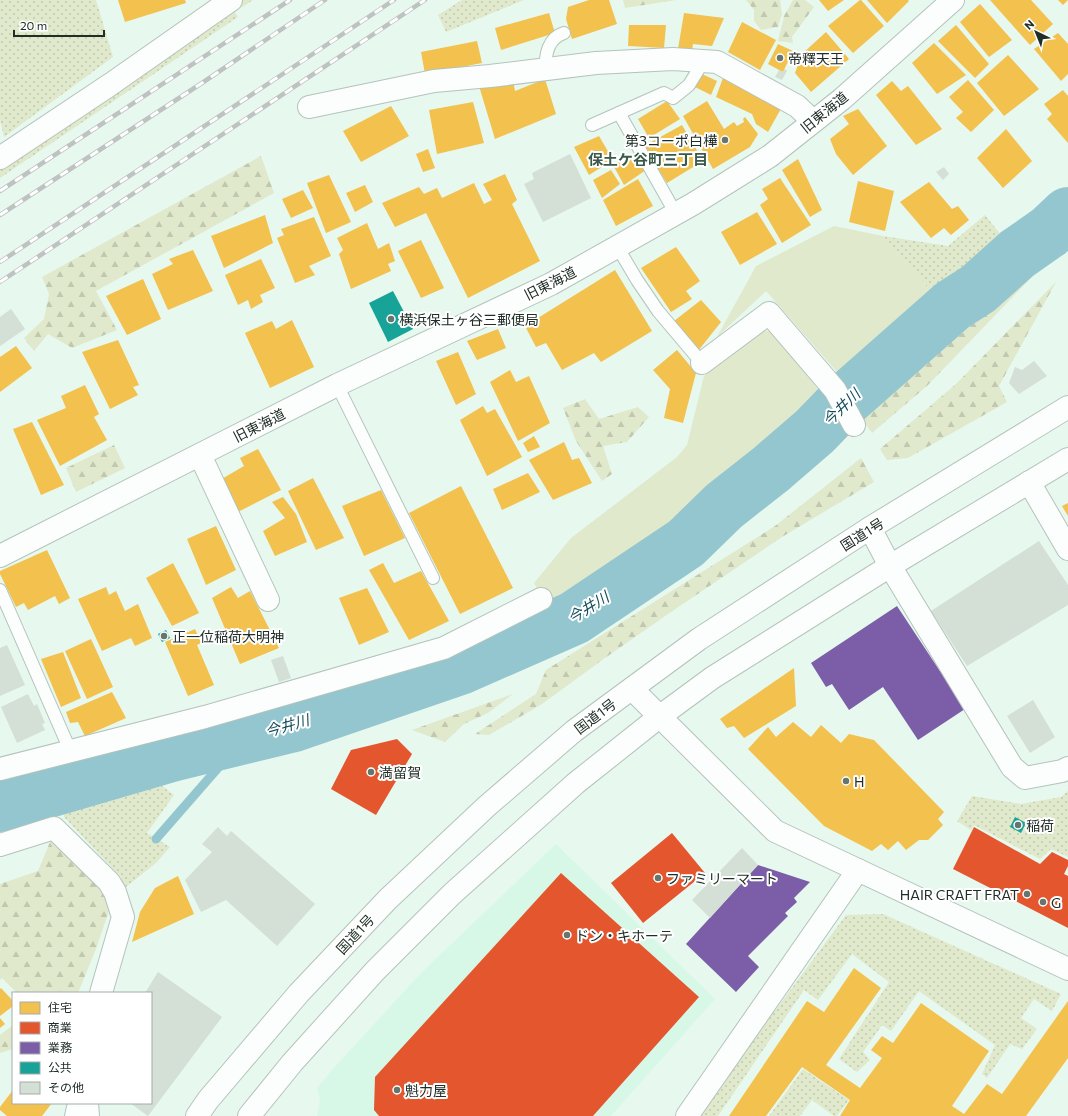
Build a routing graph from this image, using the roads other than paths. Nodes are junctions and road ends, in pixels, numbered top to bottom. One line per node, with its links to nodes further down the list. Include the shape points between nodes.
1 (952, 0): 8 (main road, 旧東海道)
2 (226, 1): 10 (main road, via 111,84)
3 (564, 33): 5 (lane, via 557,35 547,51)
4 (704, 62): 5 (main road, via 673,59 596,63); 7 (lane, via 689,85 673,98 664,93); 8 (main road, via 716,62 797,106)
5 (546, 69): 6 (main road, via 434,81)
6 (309, 107)
7 (619, 113): 9 (lane); 11 (lane)
8 (813, 121): 11 (main road, 旧東海道, via 770,156)
9 (592, 125)
10 (0, 158)
11 (676, 214): 12 (main road, 旧東海道)
12 (618, 248): 13 (lane, via 658,311); 14 (main road, 旧東海道, via 551,284)
13 (702, 363): 16 (main road, via 769,313 835,390)
14 (337, 385): 17 (main road, 旧東海道); 24 (lane)
15 (1068, 407): 20 (main road, 国道1号)
16 (853, 422)
17 (200, 454): 22 (main road, 旧東海道); 27 (main road)
18 (1068, 459): 19 (main road)
19 (1029, 482): 21 (main road); 23 (main road)
20 (870, 528): 23 (main road); 28 (main road, 国道1号, via 699,639)
21 (1068, 549)
22 (0, 556)
23 (890, 566): 29 (main road, via 712,678); 31 (main road, via 1012,767 1025,778)
24 (433, 578)
25 (0, 590): 30 (lane)
26 (541, 599): 30 (main road, via 444,648 205,717)
27 (268, 600)
28 (632, 689): 29 (main road); 41 (main road, 国道1号, via 568,736 487,806 388,899 299,994)
29 (659, 717): 34 (main road, via 775,831); 42 (main road, via 576,783 452,894 375,971 296,1058)
30 (70, 750): 32 (main road)
31 (1068, 768)
32 (0, 769)
33 (0, 845): 36 (main road, via 54,828 109,882 123,917)
34 (858, 870): 35 (main road); 43 (main road)
35 (1068, 969)
36 (101, 992)
37 (75, 1104): 39 (lane)
38 (87, 1104): 40 (main road)
39 (71, 1116)
40 (88, 1116)
41 (197, 1116)
42 (249, 1116)
43 (687, 1116)

